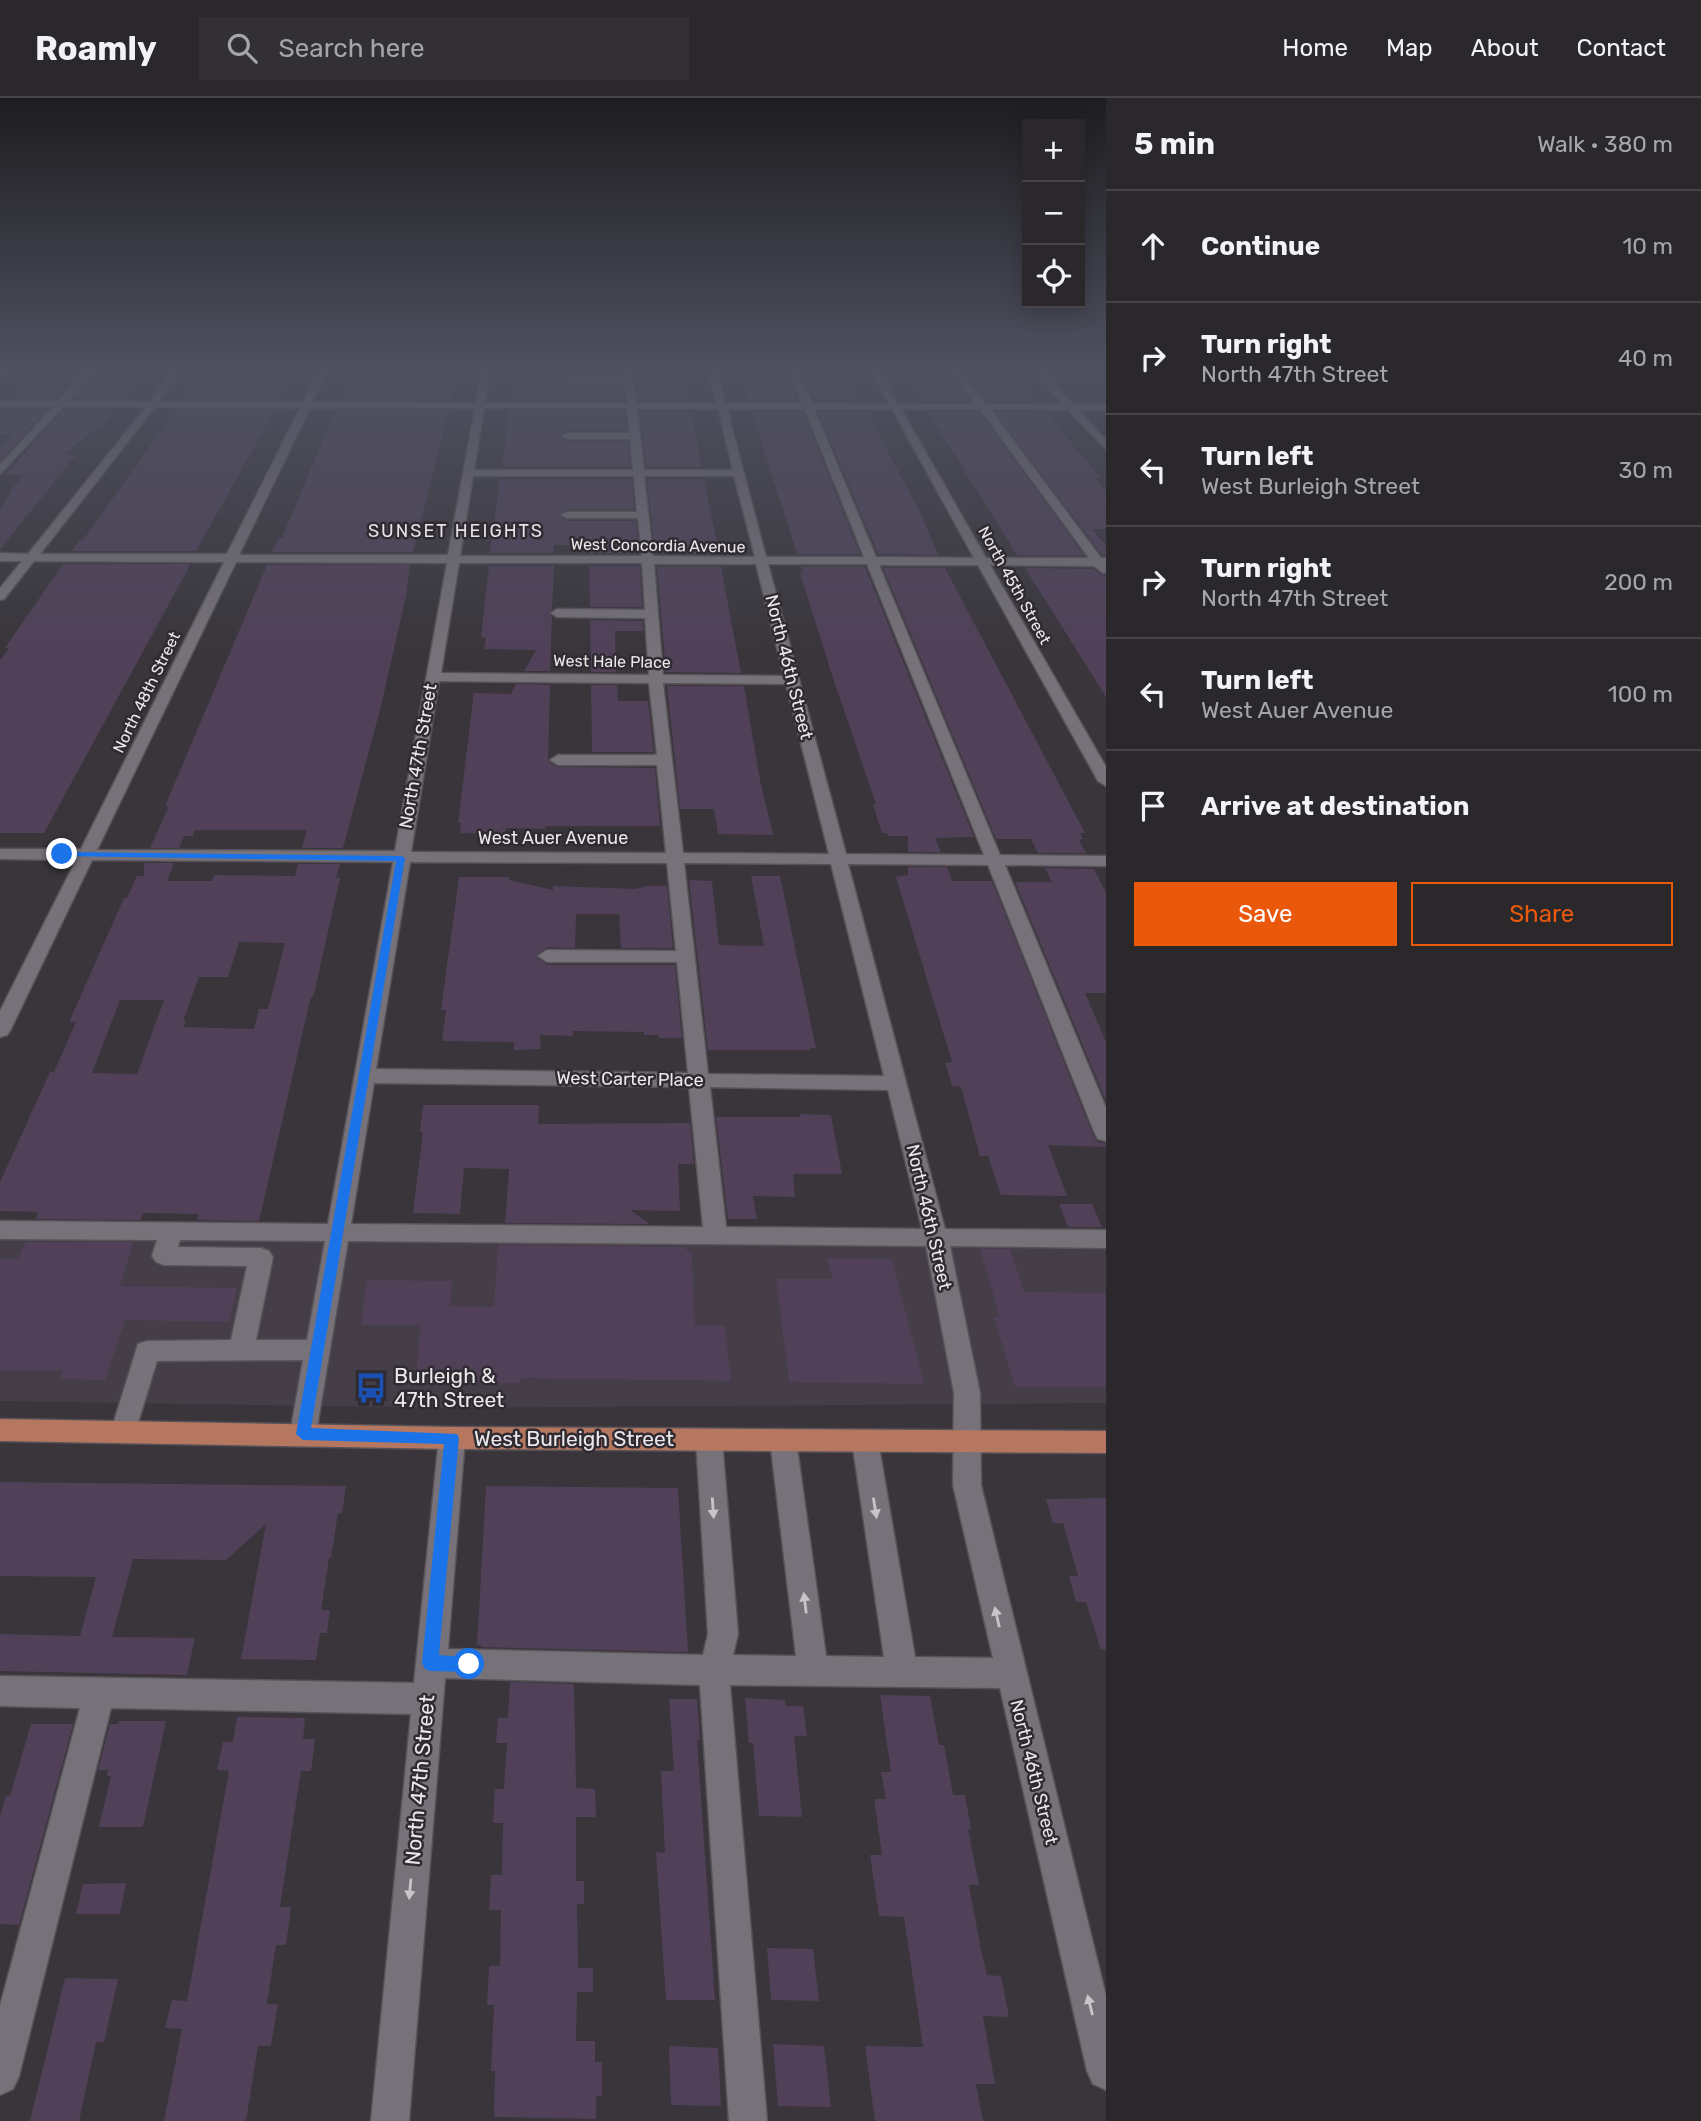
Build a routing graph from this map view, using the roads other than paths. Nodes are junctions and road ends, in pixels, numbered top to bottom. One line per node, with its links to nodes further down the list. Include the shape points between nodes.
1 (105, 463): 15 (street)
2 (279, 463): 16 (street, North 48th Street)
3 (470, 463): 9 (street, North 47th Street)
4 (636, 463): 10 (street)
5 (737, 463): 11 (street, North 46th Street)
6 (831, 463): 20 (street)
7 (928, 463): 21 (street, North 45th Street)
8 (1026, 463): 22 (street)
9 (468, 473): 10 (street); 17 (street, North 47th Street)
10 (637, 473): 11 (street); 13 (street)
11 (740, 473): 19 (street, North 46th Street)
12 (566, 515): 13 (street)
13 (642, 515): 18 (street)
14 (0, 557): 15 (street, West Concordia Avenue)
15 (29, 558): 16 (street, West Concordia Avenue); 24 (street)
16 (232, 559): 17 (street, West Concordia Avenue); 34 (street, North 48th Street)
17 (452, 559): 18 (street, West Concordia Avenue); 27 (street, North 47th Street)
18 (648, 561): 19 (street, West Concordia Avenue); 26 (street)
19 (762, 562): 20 (street, West Concordia Avenue); 29 (street, North 46th Street)
20 (870, 562): 21 (street, West Concordia Avenue); 38 (street)
21 (985, 562): 22 (street, West Concordia Avenue); 32 (street, North 45th Street)
22 (1102, 562): 23 (street)
23 (1106, 573)
24 (0, 596)
25 (557, 614): 26 (street)
26 (651, 614): 28 (street)
27 (431, 677): 28 (street, West Hale Place); 36 (street, North 47th Street)
28 (656, 679): 29 (street, West Hale Place); 31 (street)
29 (793, 680): 37 (street, North 46th Street)
30 (558, 760): 31 (street)
31 (665, 761): 35 (street)
32 (1106, 781)
33 (0, 854): 34 (street, West Auer Avenue)
34 (85, 855): 36 (street, West Auer Avenue); 42 (street, North 48th Street)
35 (676, 857): 36 (street, West Auer Avenue); 37 (street, West Auer Avenue); 41 (street)
36 (401, 858): 43 (street, North 47th Street)
37 (839, 858): 38 (street, West Auer Avenue); 45 (street, North 46th Street)
38 (994, 860): 39 (street, West Auer Avenue); 46 (street)
39 (1106, 861)
40 (547, 956): 41 (street)
41 (686, 957): 44 (street)
42 (0, 1031)
43 (364, 1076): 44 (street, West Carter Place); 50 (street, North 47th Street)
44 (699, 1080): 45 (street, West Carter Place); 51 (street)
45 (896, 1083): 52 (street, North 46th Street)
46 (1106, 1134)
47 (0, 1230): 48 (street)
48 (171, 1231): 49 (street); 54 (street, via 164,1256)
49 (267, 1232): 50 (street); 54 (street)
50 (337, 1233): 51 (street); 55 (street, North 47th Street)
51 (715, 1235): 52 (street)
52 (936, 1237): 53 (street); 64 (street, North 46th Street, via 967,1393)
53 (1106, 1239)
54 (261, 1257): 56 (street)
55 (317, 1350): 56 (street); 59 (street, North 47th Street)
56 (241, 1351): 58 (street, via 147,1351)
57 (0, 1430): 58 (main road, West Burleigh Street)
58 (124, 1431): 59 (main road, West Burleigh Street)
59 (303, 1434): 60 (main road, West Burleigh Street)
60 (452, 1438): 61 (main road, West Burleigh Street); 66 (street, North 47th Street)
61 (709, 1440): 62 (main road, West Burleigh Street); 67 (street, one-way to 67, via 723,1634)
62 (783, 1440): 63 (main road, West Burleigh Street); 68 (street, one-way to 62)
63 (865, 1441): 64 (main road, West Burleigh Street); 69 (street, one-way to 69)
64 (968, 1442): 65 (main road, West Burleigh Street); 70 (street, North 46th Street, one-way to 64, via 967,1485)
65 (1106, 1442)
66 (430, 1663): 67 (street); 73 (street, North 47th Street)
67 (714, 1670): 68 (street); 77 (street)
68 (814, 1671): 69 (street)
69 (902, 1672): 70 (street)
70 (1010, 1673): 74 (street, North 46th Street, one-way to 70)
71 (0, 1691): 72 (street)
72 (99, 1693): 73 (street); 75 (street)
73 (427, 1699): 76 (street, North 47th Street, one-way to 76)
74 (1106, 2071)
75 (0, 2076)
76 (390, 2121)
77 (748, 2121)

